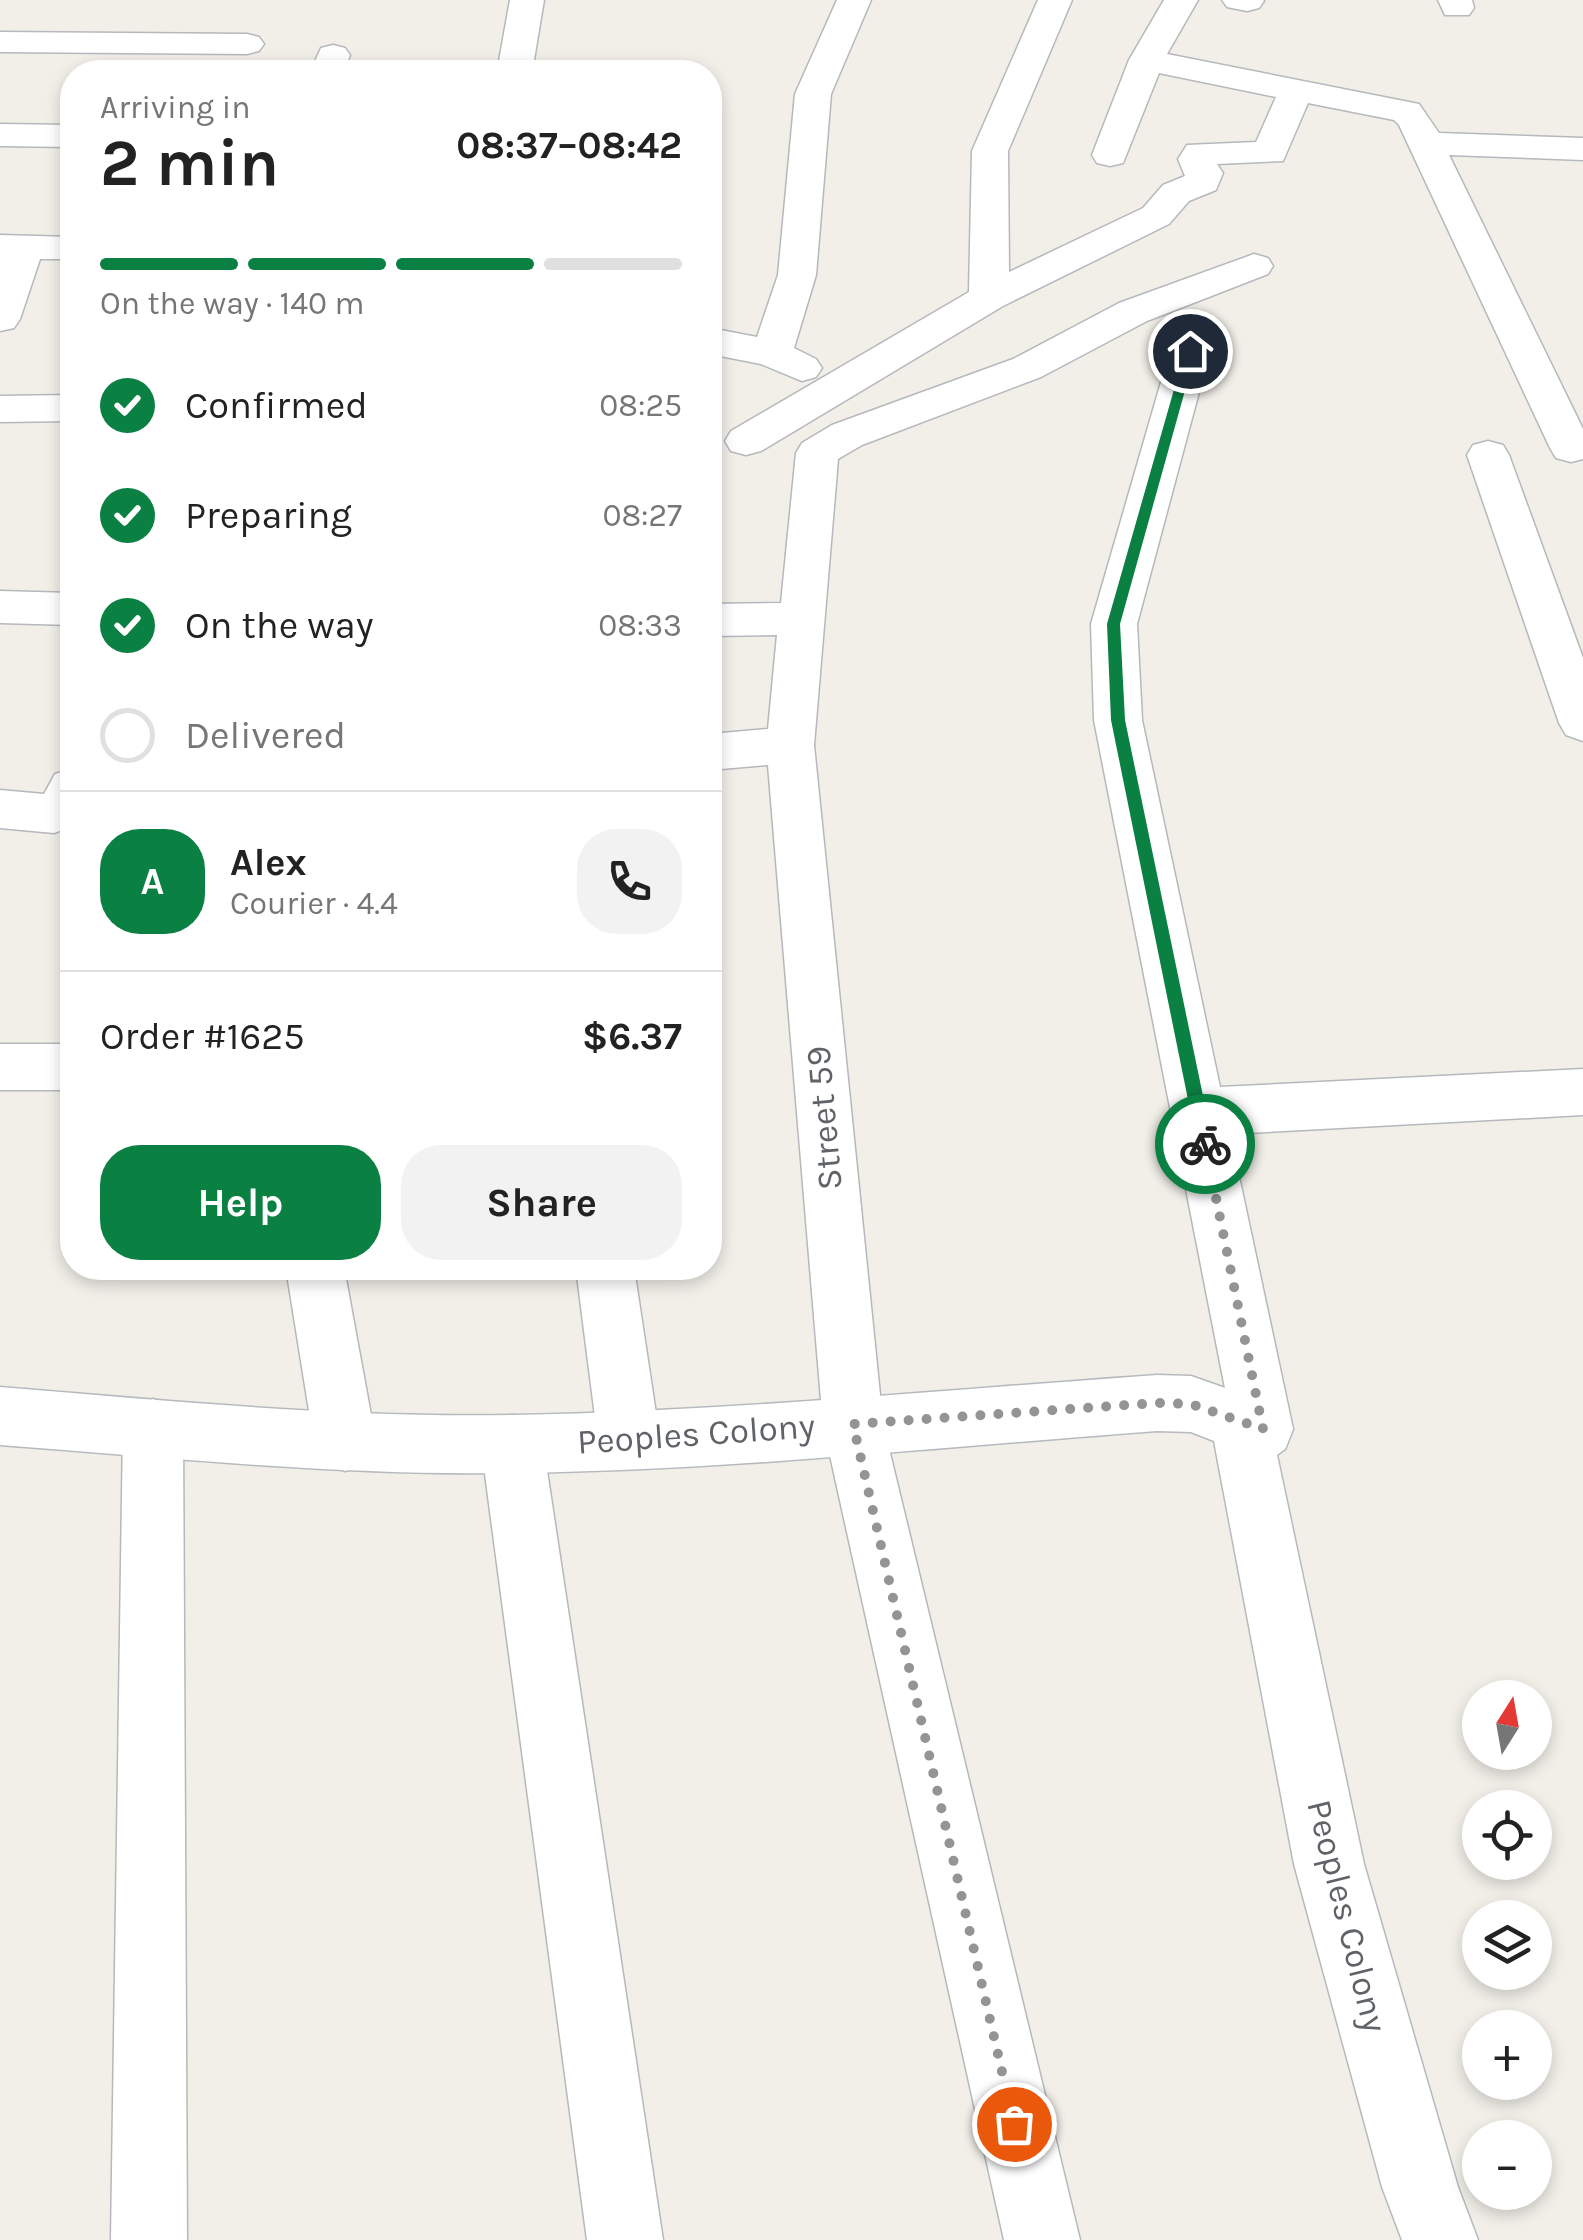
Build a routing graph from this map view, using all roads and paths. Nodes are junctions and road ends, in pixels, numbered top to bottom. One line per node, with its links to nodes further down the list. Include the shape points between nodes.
1 (527, 0): 9 (street)
2 (854, 0): 24 (street, via 813,94 796,275)
3 (1056, 0): 20 (street, via 990,151)
4 (1181, 0): 10 (street)
5 (1239, 0): 6 (street)
6 (1247, 1)
7 (0, 42): 8 (street)
8 (247, 44)
9 (516, 60)
10 (1146, 60): 11 (street); 16 (street)
11 (1296, 90): 14 (street, via 1406,112); 20 (street, via 1270,154 1200,153 1203,182 1176,194 1156,216)
12 (0, 134): 13 (street)
13 (60, 136)
14 (1426, 143): 15 (street); 29 (street)
15 (1583, 150)
16 (1110, 154)
17 (12, 248): 18 (street); 21 (street)
18 (60, 248)
19 (1254, 266): 30 (street, via 1133,312 1028,368 847,435)
20 (989, 297): 25 (street)
21 (0, 319)
22 (722, 343): 24 (street)
23 (1190, 351): 44 (street, via 1114,624 1118,720)
24 (772, 352): 25 (street)
25 (839, 386): 28 (street)
26 (60, 408): 27 (street)
27 (0, 410)
28 (728, 439): 30 (street)
29 (1571, 448)
30 (817, 453): 34 (street, Street 59)
31 (1488, 456): 36 (street)
32 (0, 607): 33 (street)
33 (60, 609)
34 (804, 619): 35 (street); 37 (street, Street 59)
35 (722, 620)
36 (1583, 723)
37 (790, 744): 38 (street); 48 (street, Street 59)
38 (722, 751)
39 (60, 808): 40 (street, via 54,814)
40 (0, 809)
41 (0, 1066): 42 (street)
42 (60, 1067)
43 (1583, 1092): 44 (street)
44 (1198, 1112): 50 (street)
45 (317, 1280): 52 (street)
46 (606, 1280): 51 (street)
47 (0, 1416): 49 (street, Peoples Colony)
48 (853, 1424): 50 (street, Peoples Colony, via 1158,1403 1191,1404); 51 (street, Peoples Colony); 56 (street, Street 59)
49 (153, 1428): 52 (street, Peoples Colony); 54 (street)
50 (1263, 1429): 57 (street, Peoples Colony, via 1244,1443 1328,1864)
51 (629, 1440): 53 (street, Peoples Colony)
52 (345, 1442): 53 (street, Peoples Colony)
53 (512, 1444): 55 (street)
54 (149, 2240)
55 (625, 2240)
56 (1042, 2240)
57 (1440, 2240)

